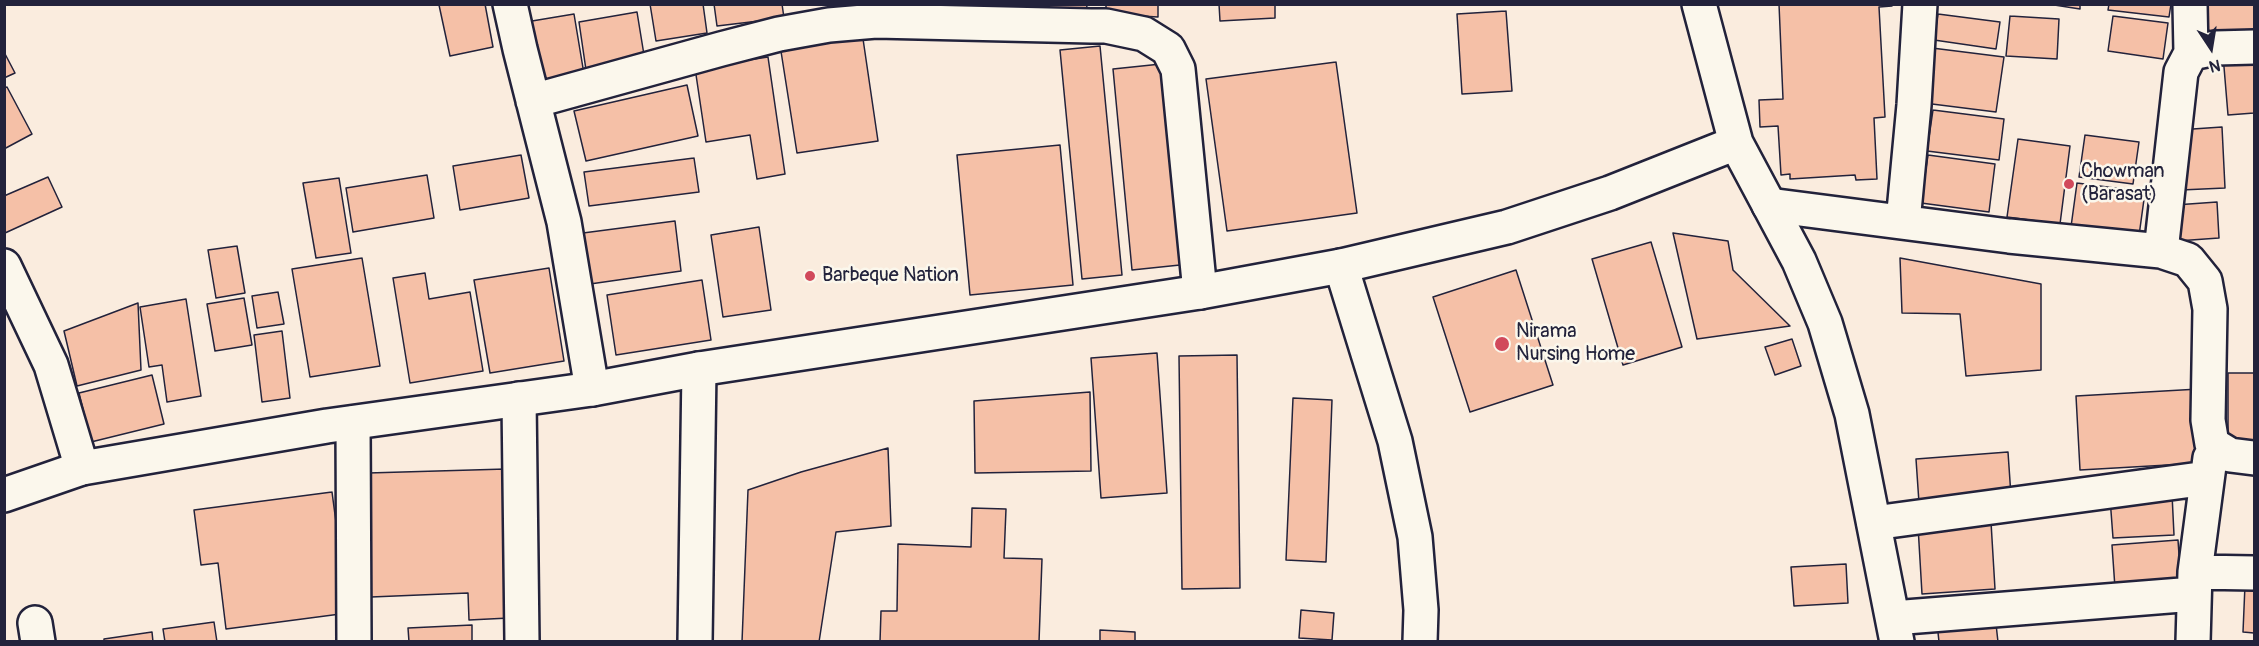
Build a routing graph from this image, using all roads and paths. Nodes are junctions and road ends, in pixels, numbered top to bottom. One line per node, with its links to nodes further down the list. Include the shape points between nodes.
1 (510, 4): 10 (main road)
2 (1699, 4): 11 (main road)
3 (1920, 4): 13 (main road)
4 (2190, 4): 9 (main road)
5 (876, 13): 6 (main road); 10 (main road, via 779,34)
6 (958, 14): 7 (main road)
7 (1092, 15): 17 (main road, via 1106,26 1144,34 1168,50 1178,69)
8 (2254, 47): 9 (main road)
9 (2192, 52): 14 (main road, via 2181,72)
10 (533, 101): 19 (main road, via 564,222)
11 (1736, 143): 12 (main road); 16 (main road, via 1610,193 1507,227)
12 (1769, 205): 13 (main road); 27 (main road, via 1799,261 1825,323 1852,414)
13 (1902, 222): 14 (main road)
14 (2161, 251): 22 (main road, via 2188,260 2205,281 2210,309 2208,420)
15 (4, 266): 24 (main road, via 51,365)
16 (1341, 266): 17 (main road); 34 (main road, via 1395,441 1415,537)
17 (1200, 292): 18 (main road)
18 (699, 369): 19 (main road); 33 (main road)
19 (592, 389): 20 (main road)
20 (519, 399): 21 (main road); 32 (main road)
21 (353, 423): 24 (main road); 31 (main road)
22 (2212, 444): 23 (main road, via 2230,455); 25 (main road)
23 (2254, 458)
24 (82, 468): 26 (main road)
25 (2207, 478): 27 (main road); 29 (main road)
26 (4, 495)
27 (1874, 523): 30 (main road)
28 (2254, 573): 29 (main road)
29 (2195, 583): 30 (main road); 35 (main road)
30 (1895, 630)
31 (354, 642)
32 (522, 642)
33 (695, 642)
34 (1420, 642)
35 (2193, 642)

